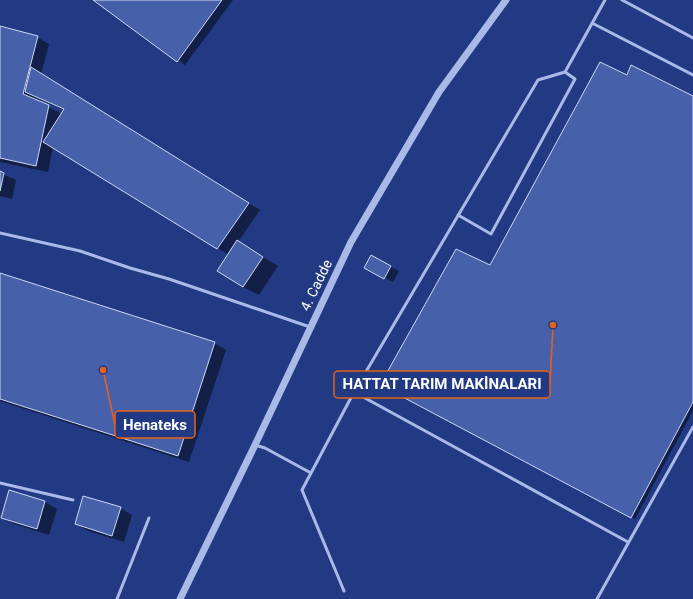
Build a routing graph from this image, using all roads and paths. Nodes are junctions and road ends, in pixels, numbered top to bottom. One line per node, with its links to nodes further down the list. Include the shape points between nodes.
1 (506, 0): 10 (street, 4. Cadde, via 439,92 351,242)
2 (605, 0): 4 (lane)
3 (622, 0): 5 (lane)
4 (592, 23): 6 (lane); 7 (lane)
5 (693, 38)
6 (565, 72): 8 (lane, via 538,80); 8 (lane, via 575,79 491,234)
7 (693, 75)
8 (458, 215): 11 (lane)
9 (0, 233): 10 (lane, via 80,251 170,279)
10 (310, 328): 13 (street, 4. Cadde)
11 (354, 392): 14 (lane); 18 (lane)
12 (693, 427): 18 (lane)
13 (255, 445): 14 (lane); 21 (street, 4. Cadde)
14 (311, 473): 19 (lane, via 302,490)
15 (0, 483): 16 (lane)
16 (72, 500)
17 (149, 518): 20 (lane)
18 (628, 542): 22 (lane)
19 (344, 591)
20 (117, 599)
21 (180, 599)
22 (597, 599)

